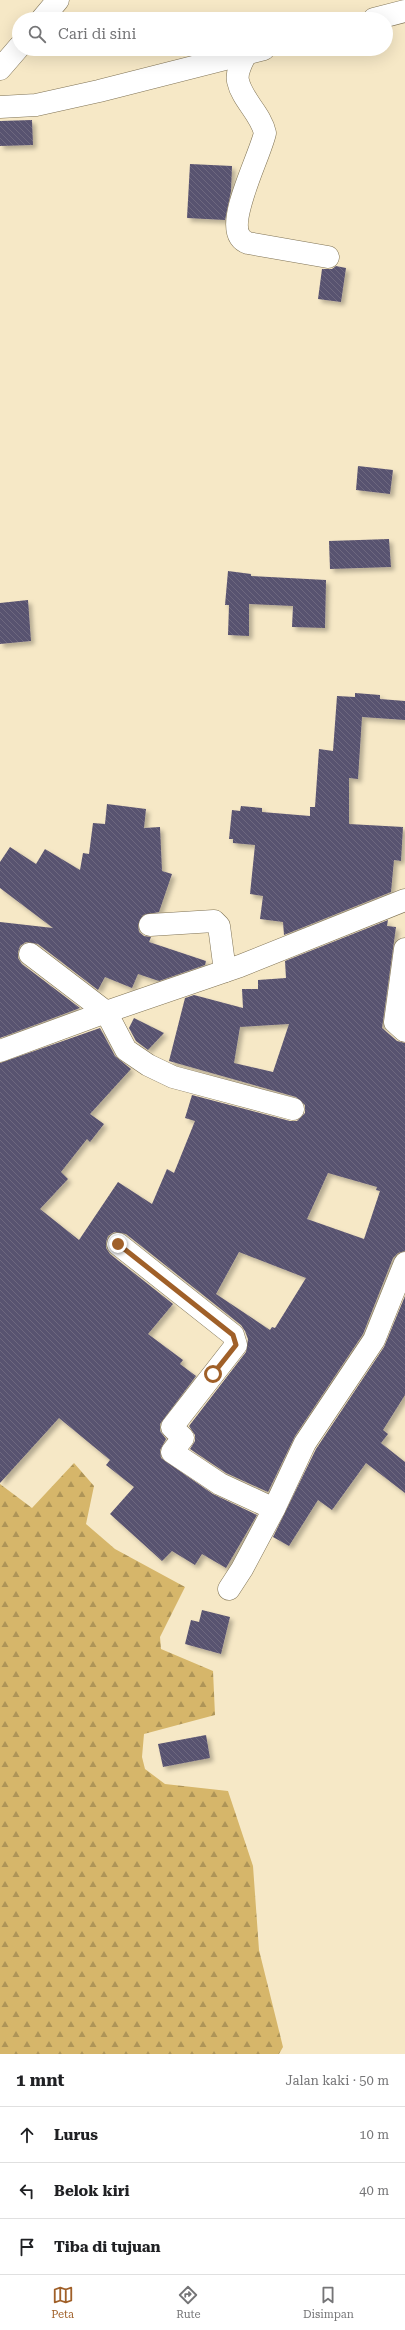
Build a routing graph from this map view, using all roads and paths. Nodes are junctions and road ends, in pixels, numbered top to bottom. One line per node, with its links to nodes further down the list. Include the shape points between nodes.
1 (58, 0): 4 (street)
2 (391, 0): 5 (street)
3 (405, 11): 6 (street)
4 (48, 12)
5 (381, 12)
6 (393, 14)
7 (12, 55): 10 (street)
8 (239, 56): 11 (street, via 99,92 36,105)
9 (252, 56): 12 (street, via 239,71 238,81 255,114 263,123 265,133 238,213 237,228 240,238 248,243)
10 (0, 70)
11 (0, 107)
12 (328, 257)
13 (405, 900): 17 (street)
14 (150, 925): 17 (street, via 214,921 219,926)
15 (405, 949): 19 (street, via 395,1022)
16 (30, 954): 18 (street)
17 (225, 971): 18 (street)
18 (106, 1012): 20 (street); 21 (street, via 126,1050 148,1065 173,1077)
19 (405, 1032)
20 (0, 1051)
21 (293, 1109)
22 (118, 1244): 24 (street, via 236,1340 236,1345 172,1427 184,1438 172,1452 220,1484)
23 (405, 1263): 24 (street, via 374,1340 305,1443)
24 (274, 1509): 25 (street)
25 (229, 1589)

